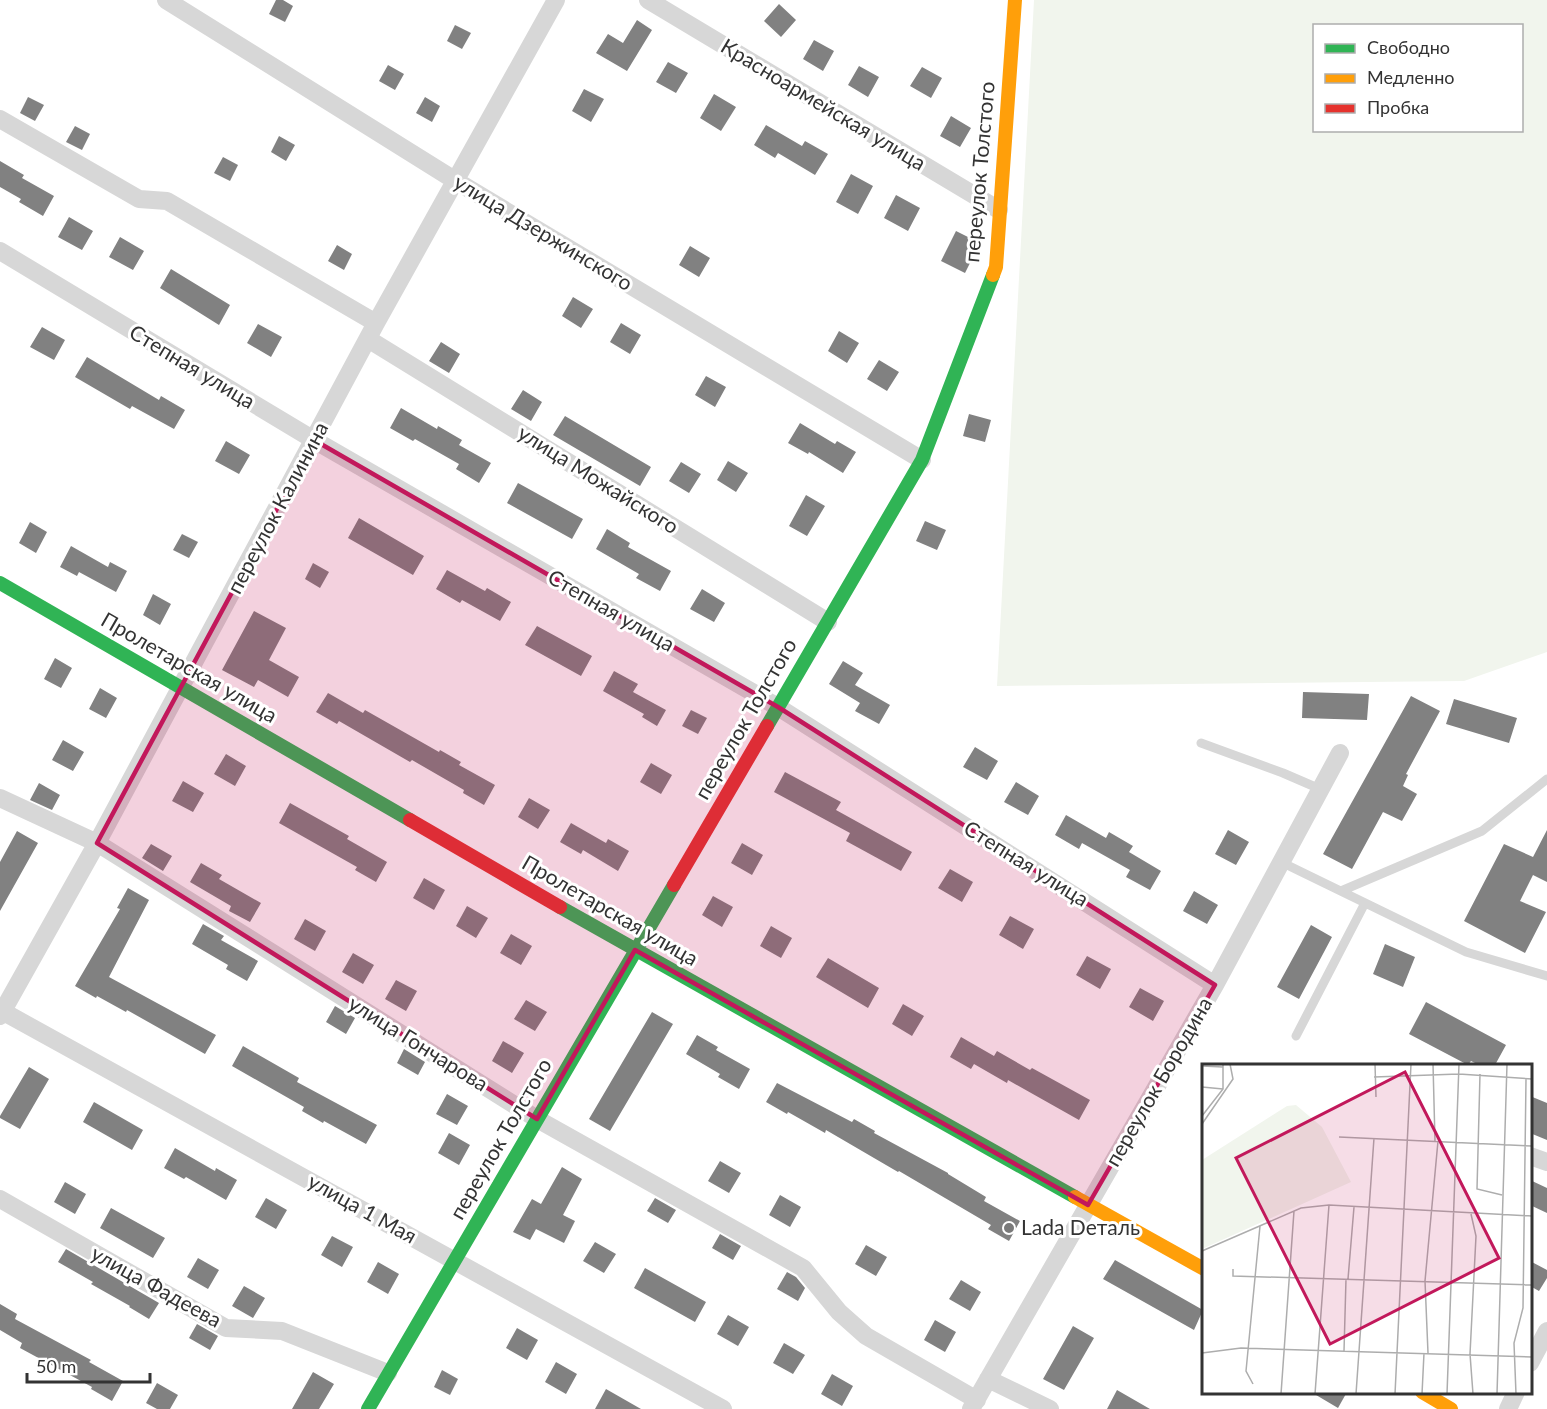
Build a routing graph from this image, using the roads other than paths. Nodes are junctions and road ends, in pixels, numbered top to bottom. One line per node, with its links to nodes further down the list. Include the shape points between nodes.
1 (166, 0): 6 (street, улица Дзержинского)
2 (556, 0): 6 (street, переулок Калинина)
3 (648, 0): 7 (street, Красноармейская улица)
4 (1015, 0): 7 (street, переулок Толстого)
5 (0, 118): 9 (street, улица Можайского, via 139,199 167,201)
6 (456, 181): 9 (street, переулок Калинина); 11 (street, улица Дзержинского)
7 (999, 210): 11 (street, переулок Толстого, via 996,267)
8 (0, 251): 10 (street, Степная улица)
9 (372, 331): 10 (street, переулок Калинина); 13 (street, улица Можайского)
10 (314, 440): 14 (street, переулок Калинина); 15 (street, Степная улица)
11 (922, 460): 13 (street, переулок Толстого)
12 (0, 583): 14 (street, Пролетарская улица)
13 (828, 622): 15 (street, переулок Толстого)
14 (181, 688): 21 (street, переулок Калинина); 25 (street, Пролетарская улица)
15 (778, 707): 25 (street, переулок Толстого); 27 (street, Степная улица)
16 (1202, 743): 19 (lane)
17 (1340, 753): 19 (street, переулок Бородина)
18 (1547, 779): 23 (lane, via 1482,831)
19 (1320, 789): 22 (street, переулок Бородина)
20 (0, 798): 21 (street, улица Гончарова)
21 (97, 843): 28 (street, переулок Калинина); 30 (street, улица Гончарова)
22 (1281, 862): 23 (lane); 27 (street, переулок Бородина)
23 (1341, 891): 24 (lane)
24 (1365, 903): 26 (lane, via 1466,952); 29 (lane)
25 (635, 950): 30 (street, переулок Толстого); 34 (street, Пролетарская улица)
26 (1547, 976)
27 (1215, 985): 34 (street, переулок Бородина)
28 (1, 1012): 35 (street, улица 1 Мая)
29 (1296, 1036)
30 (537, 1119): 35 (street, переулок Толстого); 43 (street, улица Гончарова, via 803,1268 839,1312 866,1336)
31 (1532, 1157): 32 (street)
32 (1547, 1162)
33 (0, 1199): 39 (street, улица Фадеева, via 226,1328 282,1331)
34 (1088, 1205): 36 (street, Пролетарская улица); 40 (street, переулок Бородина)
35 (456, 1261): 39 (street, переулок Толстого); 45 (street, улица 1 Мая)
36 (1202, 1268)
37 (1547, 1331): 38 (street)
38 (1532, 1360)
39 (388, 1373): 44 (street, переулок Толстого)
40 (988, 1379): 43 (street, переулок Бородина); 46 (street)
41 (1425, 1394): 47 (street)
42 (1515, 1394): 48 (street)
43 (974, 1404)
44 (368, 1409)
45 (723, 1409)
46 (1050, 1409)
47 (1451, 1409)
48 (1508, 1409)

